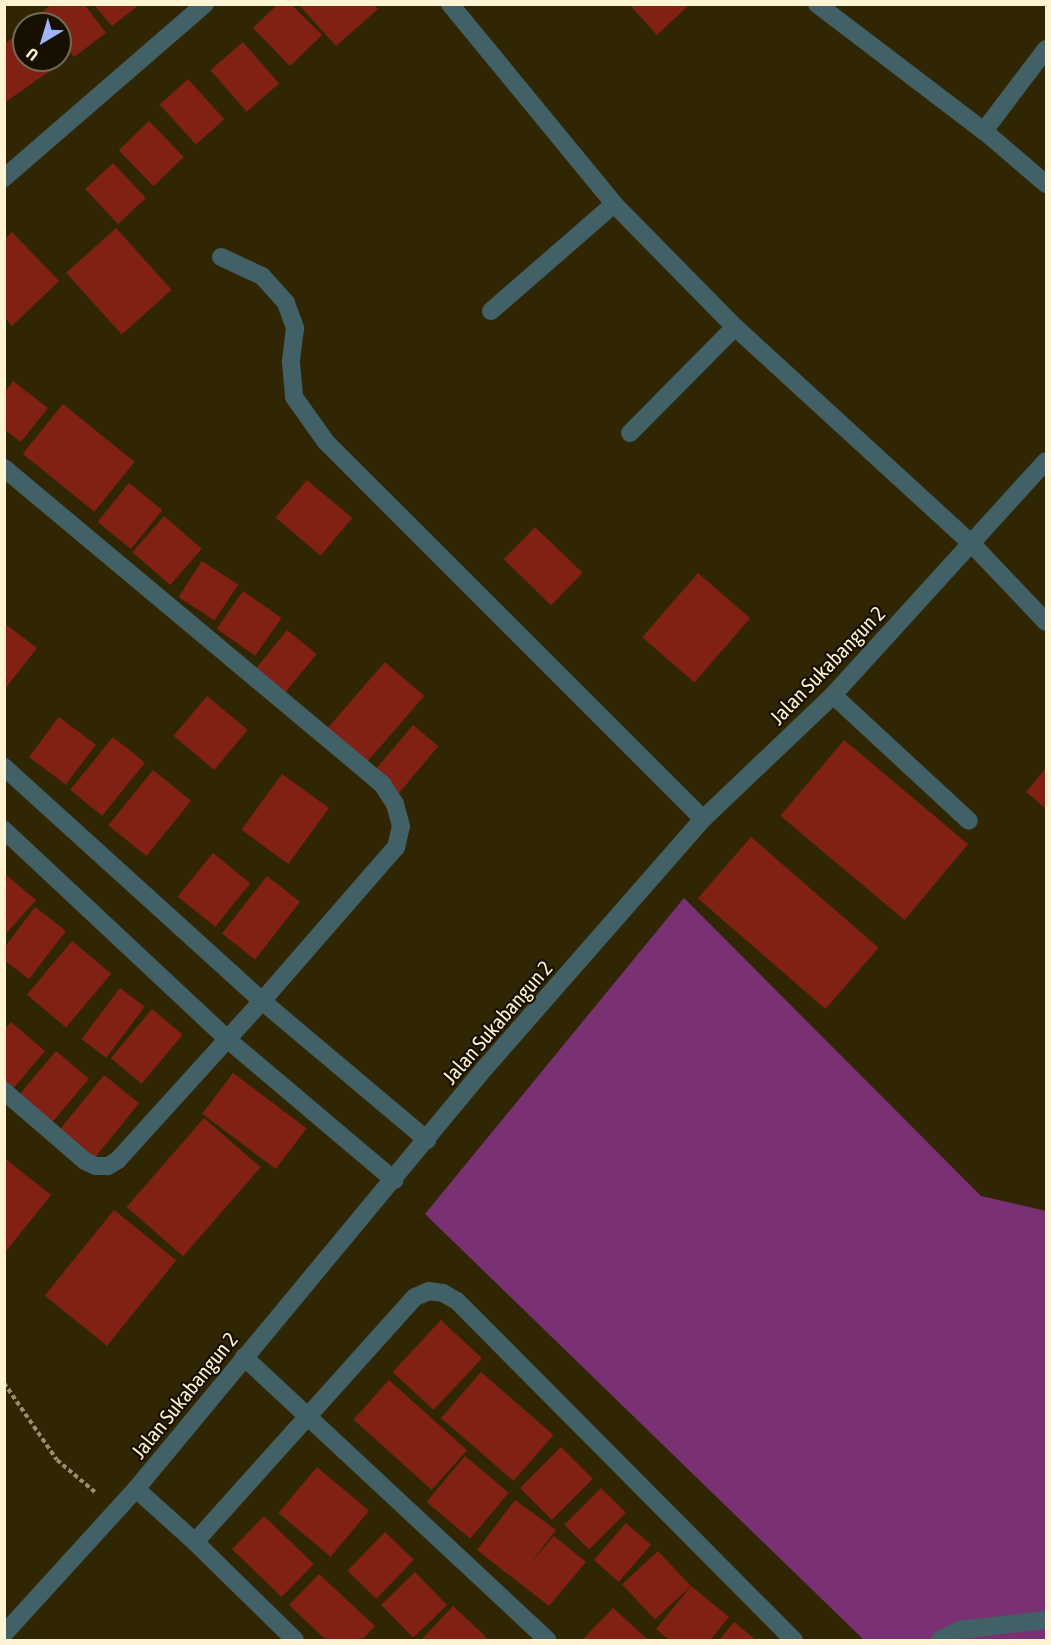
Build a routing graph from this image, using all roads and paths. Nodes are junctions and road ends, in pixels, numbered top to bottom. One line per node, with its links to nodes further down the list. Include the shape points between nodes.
1 (205, 4): 6 (street)
2 (450, 4): 8 (street)
3 (817, 4): 5 (street)
4 (1047, 49): 5 (street)
5 (984, 131): 7 (street)
6 (4, 177)
7 (1047, 184)
8 (614, 204): 10 (street); 11 (street)
9 (221, 257): 19 (street, via 262,276 286,303 295,328 291,362 294,397 326,442)
10 (491, 311)
11 (735, 327): 12 (street); 15 (street)
12 (630, 433)
13 (1047, 461): 15 (street, Jalan Sukabangun 2)
14 (4, 468): 22 (street, via 382,784 395,804 401,826 396,847)
15 (971, 543): 16 (street); 17 (street, Jalan Sukabangun 2)
16 (1047, 622)
17 (833, 695): 19 (street, Jalan Sukabangun 2); 20 (street)
18 (4, 767): 22 (street)
19 (703, 819): 25 (street, Jalan Sukabangun 2, via 484,1069)
20 (969, 821)
21 (4, 830): 23 (street)
22 (262, 1001): 23 (street); 25 (street)
23 (227, 1039): 24 (street, via 118,1160 108,1166 85,1161); 26 (street)
24 (4, 1091)
25 (427, 1140): 26 (street, Jalan Sukabangun 2)
26 (394, 1180): 27 (street, Jalan Sukabangun 2)
27 (244, 1357): 29 (street); 30 (street, Jalan Sukabangun 2)
28 (4, 1383): 31 (path, via 57,1460)
29 (307, 1414): 32 (street); 36 (street); 37 (street, via 415,1297 429,1291 443,1293 465,1310)
30 (136, 1489): 31 (street, Jalan Sukabangun 2); 32 (street)
31 (116, 1510): 34 (street, Jalan Sukabangun 2)
32 (195, 1542): 35 (street)
33 (1047, 1620): 38 (street, via 959,1630)
34 (4, 1634)
35 (295, 1641)
36 (548, 1641)
37 (794, 1641)
38 (940, 1641)

